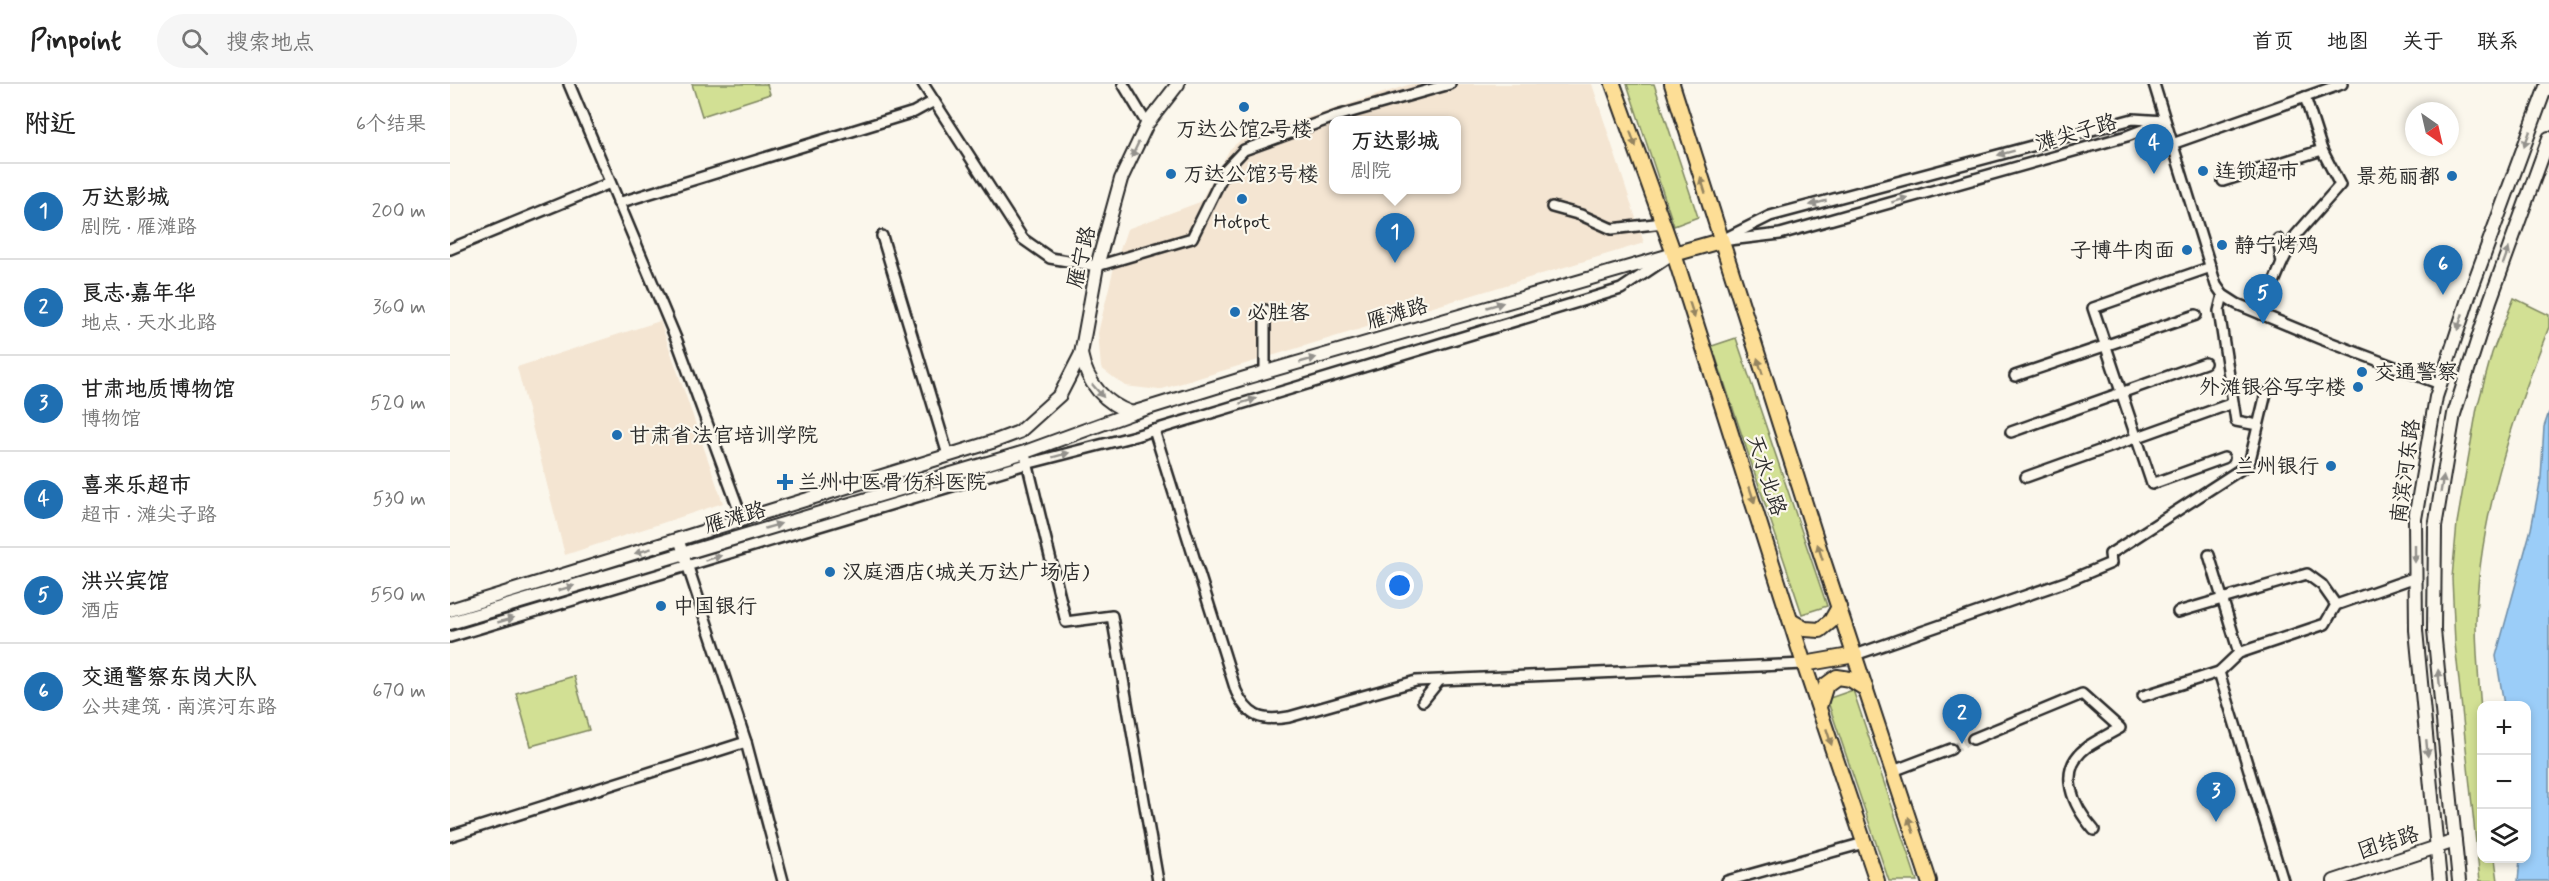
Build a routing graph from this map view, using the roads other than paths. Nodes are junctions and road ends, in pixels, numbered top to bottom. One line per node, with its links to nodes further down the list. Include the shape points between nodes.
1 (569, 84): 21 (street)
2 (923, 84): 12 (street)
3 (1124, 84): 16 (street)
4 (1178, 84): 16 (main road, 雁宁路)
5 (1613, 84): 24 (main road, 天水北路, one-way to 24)
6 (1672, 84): 27 (main road, 天水北路, one-way to 6)
7 (2154, 84): 15 (street)
8 (2342, 84): 11 (street)
9 (2547, 84): 42 (main road, 南滨河东路, one-way to 42)
10 (1444, 85): 13 (street)
11 (2305, 97): 18 (street); 19 (street)
12 (934, 101): 22 (street, via 915,112); 31 (street, via 1023,239 1050,258)
13 (1343, 116)
14 (1329, 121): 31 (street, via 1244,150 1226,169 1192,238)
15 (2165, 121): 18 (street); 27 (street, 滩尖子路, one-way to 15, via 1780,234 2127,136); 27 (street, 滩尖子路, one-way to 27, via 2133,119 1770,216)
16 (1147, 124): 31 (main road, 雁宁路, one-way to 31, via 1121,179)
17 (2549, 138): 85 (main road, 南滨河东路, one-way to 17, via 2434,630 2435,527 2454,414)
18 (2172, 144): 32 (street)
19 (2322, 150): 20 (street); 30 (street, via 2340,185 2296,235)
20 (2223, 182)
21 (610, 183): 22 (street); 28 (street)
22 (618, 203): 56 (street, via 676,341)
23 (1552, 207): 24 (street, via 1581,214 1612,229)
24 (1663, 223): 29 (main road, 天水北路)
25 (882, 236): 52 (street)
26 (2278, 239): 30 (street)
27 (1720, 241): 29 (main road); 64 (main road, 天水北路, one-way to 27)
28 (450, 249)
29 (1674, 254): 40 (main road, 雁滩路, one-way to 29); 48 (street, one-way to 29, via 1622,289); 67 (main road, 天水北路, one-way to 67)
30 (2282, 263): 35 (street)
31 (1097, 266): 38 (main road, 雁宁路)
32 (2211, 267): 33 (street); 37 (street, via 2093,308)
33 (2223, 295): 35 (street); 45 (street, via 2219,311)
34 (1265, 310): 40 (street)
35 (2261, 314): 42 (street)
36 (2196, 315): 37 (street)
37 (2105, 346): 41 (street); 43 (street)
38 (1081, 354): 46 (main road, one-way to 46, via 1086,374 1097,391 1113,405); 49 (main road, 雁宁路, via 1060,395)
39 (2205, 363): 43 (street)
40 (1265, 373): 46 (main road, 雁滩路)
41 (2015, 376)
42 (2440, 384): 61 (main road, 南滨河东路, one-way to 61, via 2415,519)
43 (2121, 393): 50 (street); 51 (street)
44 (2266, 393): 47 (street)
45 (2233, 403): 47 (street, via 2235,421); 51 (street)
46 (1132, 413): 53 (main road, 雁滩路)
47 (2259, 425): 71 (street, via 2249,464 2110,554 2111,563)
48 (1154, 430): 53 (street, one-way to 48); 74 (street, via 1236,692 1251,714 1274,720 1416,681)
49 (1019, 432): 52 (main road, 雁滩路)
50 (2011, 432)
51 (2136, 438): 54 (street, via 2152,484); 55 (street)
52 (948, 455): 56 (main road, 雁滩路)
53 (1026, 458): 58 (main road, 雁滩路, one-way to 53); 60 (street, one-way to 53); 89 (street, via 1066,622 1112,616)
54 (2224, 458)
55 (2026, 477)
56 (743, 521): 57 (main road, 雁滩路)
57 (679, 540): 58 (street); 65 (main road, 雁滩路, one-way to 65)
58 (683, 552): 60 (street); 68 (main road, 雁滩路, one-way to 58)
59 (2209, 555): 62 (street)
60 (686, 566): 69 (street, one-way to 60); 80 (street)
61 (2416, 577): 63 (street); 87 (main road, 南滨河东路, one-way to 87, via 2416,630)
62 (2222, 599): 63 (street, via 2307,574 2322,585); 66 (street); 70 (street)
63 (2336, 605): 70 (street, via 2325,624)
64 (1839, 607): 67 (main road, via 1820,630 1805,629); 71 (main road, 天水北路)
65 (450, 610)
66 (2178, 612)
67 (1791, 621): 72 (main road, 天水北路)
68 (450, 623)
69 (450, 637)
70 (2240, 653): 73 (street)
71 (1855, 655): 72 (main road); 75 (main road, 天水北路)
72 (1804, 664): 74 (street); 78 (main road, 天水北路)
73 (2219, 672): 76 (street); 93 (street)
74 (1438, 681): 77 (street)
75 (1866, 689): 78 (main road, via 1850,679 1837,677 1826,686); 82 (main road, 天水北路)
76 (2143, 696)
77 (1423, 701)
78 (1819, 707): 86 (main road, 天水北路, one-way to 86)
79 (1973, 739): 83 (street, via 2082,694 2120,728 2085,749 2073,763 2068,785 2074,803)
80 (746, 742): 84 (street); 88 (street)
81 (1951, 749): 82 (street)
82 (1893, 771): 92 (main road, 天水北路, one-way to 82)
83 (2094, 830)
84 (450, 836)
85 (2455, 840): 87 (main road, 团结路); 96 (main road, 南滨河东路)
86 (1864, 843): 90 (street); 91 (main road, 天水北路)
87 (2436, 847): 94 (main road, 团结路); 95 (main road, 南滨河东路)
88 (783, 881)
89 (1158, 881)
90 (1727, 881)
91 (1877, 881)
92 (1929, 881)
93 (2283, 881)
94 (2334, 881)
95 (2440, 881)
96 (2459, 881)

